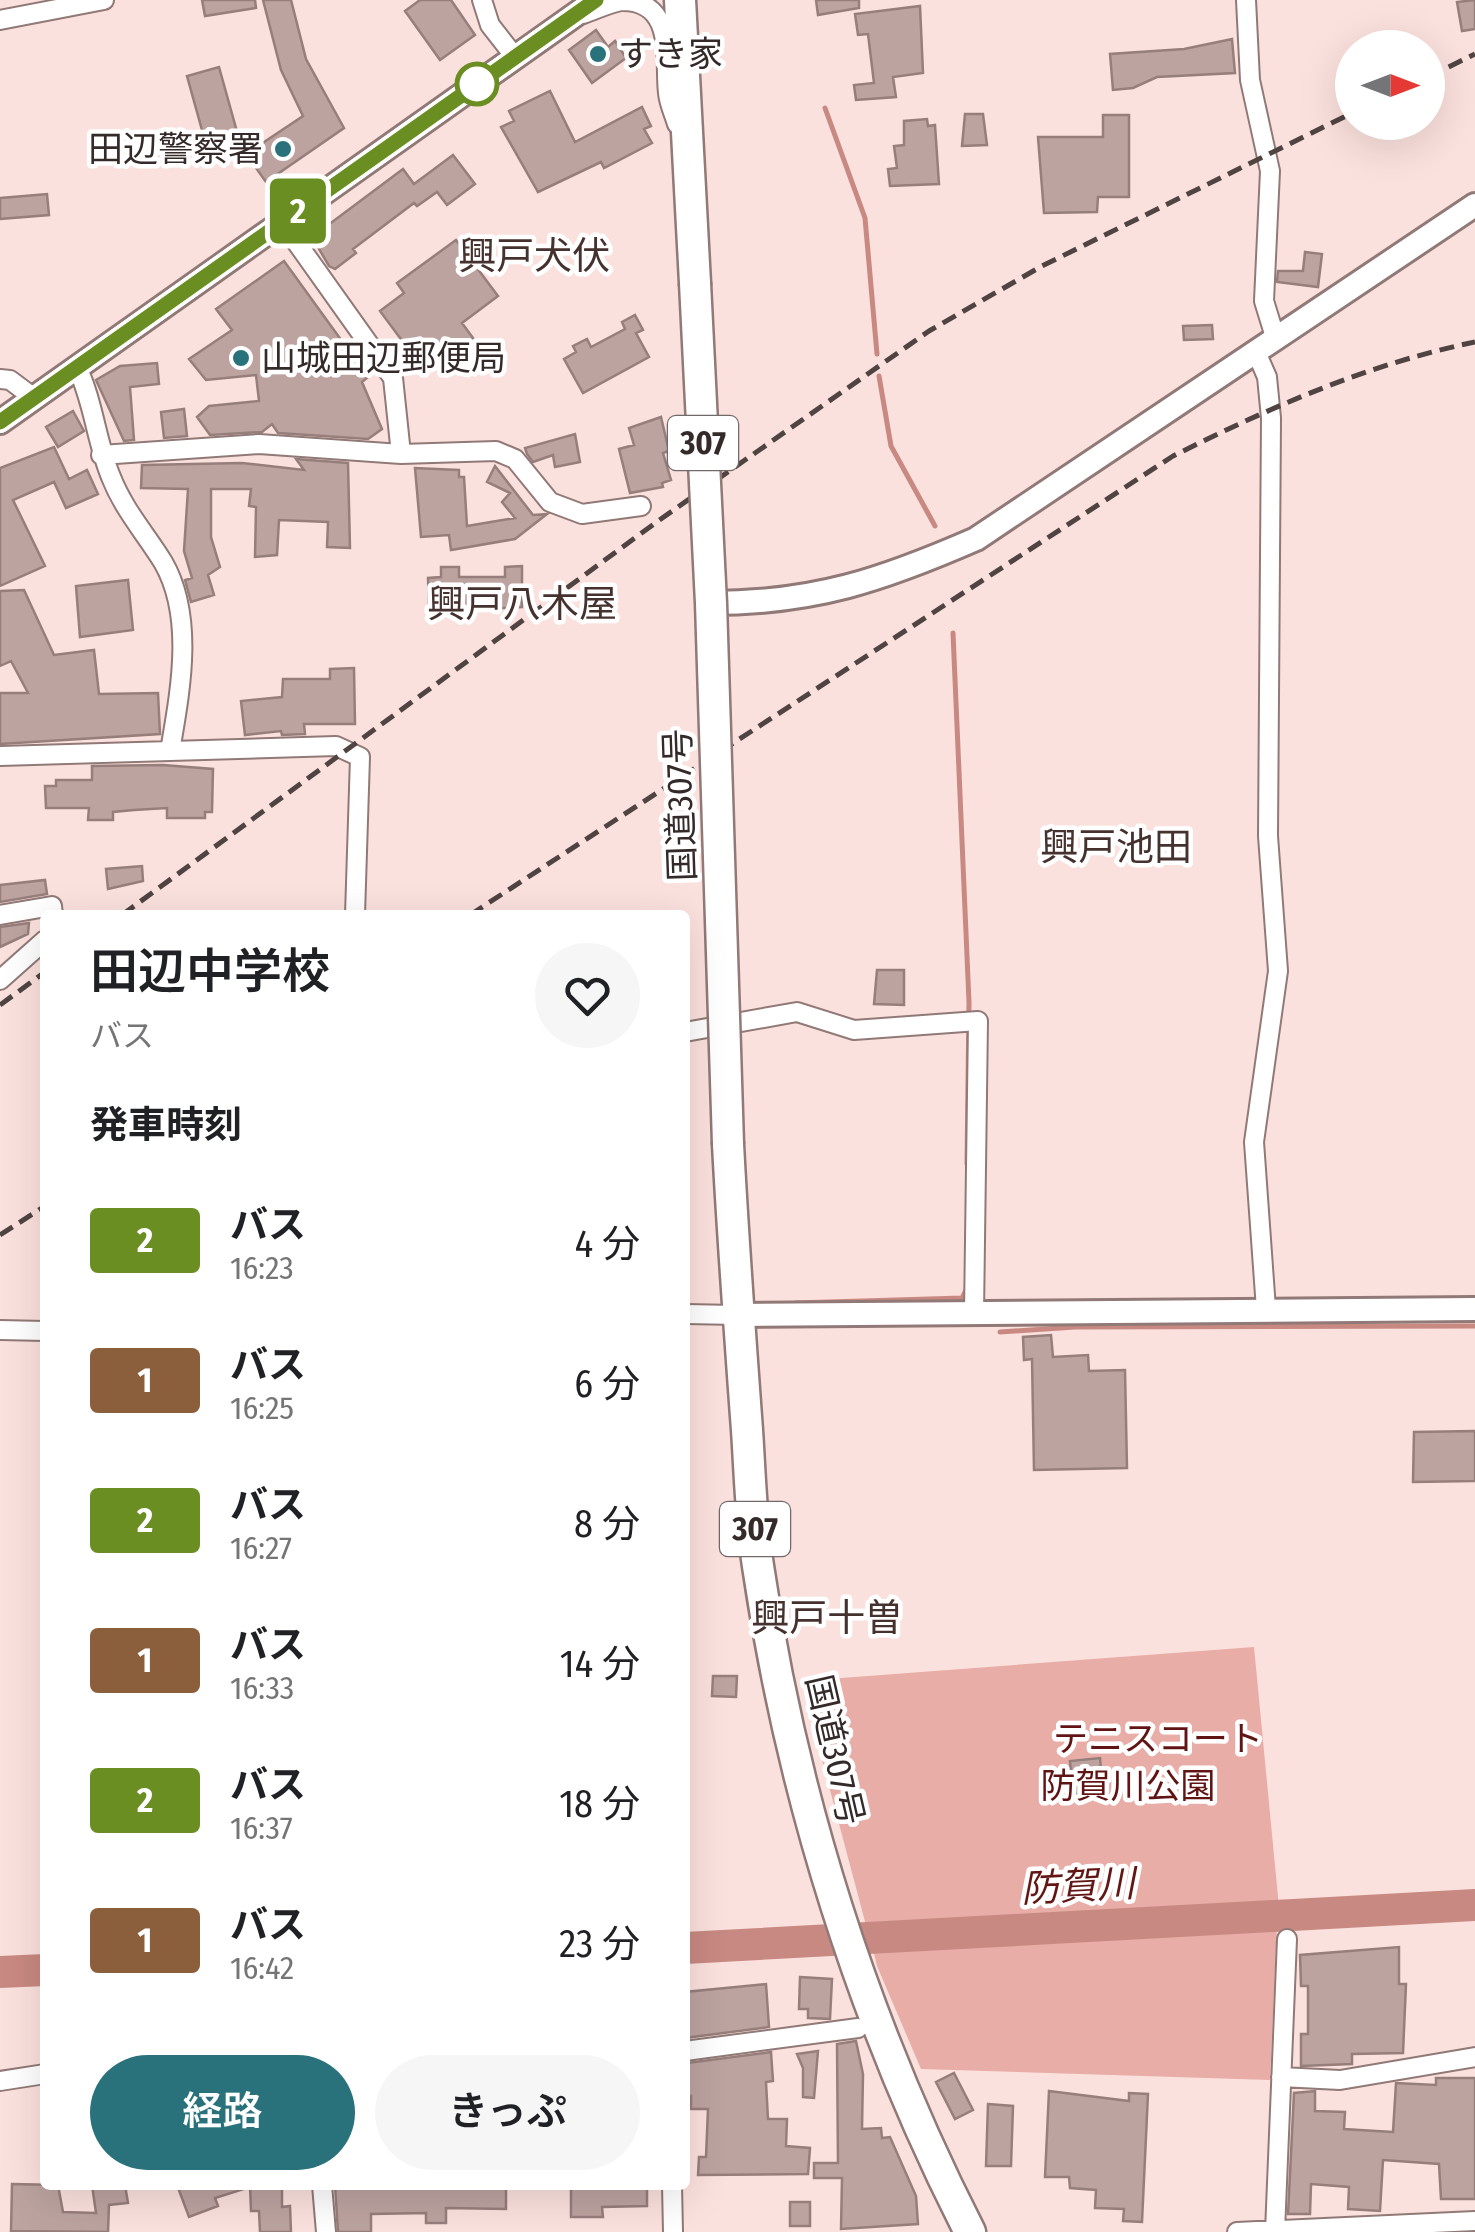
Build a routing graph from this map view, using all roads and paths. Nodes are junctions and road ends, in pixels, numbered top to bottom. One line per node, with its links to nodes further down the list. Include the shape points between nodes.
1 (104, 0): 6 (street)
2 (482, 0): 8 (street, via 490,25)
3 (596, 0): 7 (street)
4 (680, 0): 9 (highway, 国道307号 / 307)
5 (1246, 0): 12 (street, via 1250,80 1270,171)
6 (0, 20)
7 (568, 20): 8 (street); 9 (street, via 625,0 661,18 668,95)
8 (515, 57): 11 (street)
9 (688, 164): 20 (highway, 国道307号 / 307, bridge)
10 (1475, 204): 12 (street)
11 (282, 222): 13 (street); 17 (street, via 393,378)
12 (1266, 346): 20 (street, via 976,539 813,597); 29 (street, via 1268,836 1278,971 1254,1142)
13 (78, 367): 15 (street); 18 (street)
14 (0, 379): 15 (street)
15 (34, 398): 16 (street)
16 (0, 422)
17 (401, 454): 18 (street, via 259,444); 19 (street, via 496,451 514,458 550,502 582,514)
18 (102, 455): 21 (street, via 123,508 165,565 174,596 186,665)
19 (641, 506)
20 (711, 603): 33 (highway, 国道307号 / 307, bridge)
21 (170, 750): 22 (street); 24 (street, via 336,746 360,757)
22 (0, 756)
23 (52, 910): 25 (street)
24 (355, 910)
25 (0, 915)
26 (40, 944): 27 (street)
27 (0, 980)
28 (690, 1031): 32 (street, via 797,1012 854,1030 978,1021)
29 (1266, 1309): 30 (street); 32 (street)
30 (1475, 1309)
31 (690, 1314): 33 (street)
32 (974, 1314): 33 (street)
33 (737, 1315): 48 (highway, 国道307号 / 307, via 757,1564 807,1806 856,1966 923,2140)
34 (0, 1330): 35 (street)
35 (40, 1330)
36 (1286, 1938): 41 (street)
37 (858, 2028): 38 (street)
38 (690, 2049)
39 (1475, 2056): 41 (street, via 1340,2080)
40 (40, 2075): 42 (street)
41 (1281, 2077): 50 (street)
42 (0, 2081)
43 (322, 2190): 46 (street)
44 (672, 2190): 47 (street)
45 (1475, 2221): 50 (street)
46 (326, 2232)
47 (673, 2232)
48 (970, 2232)
49 (1237, 2232): 50 (street)
50 (1275, 2232)

